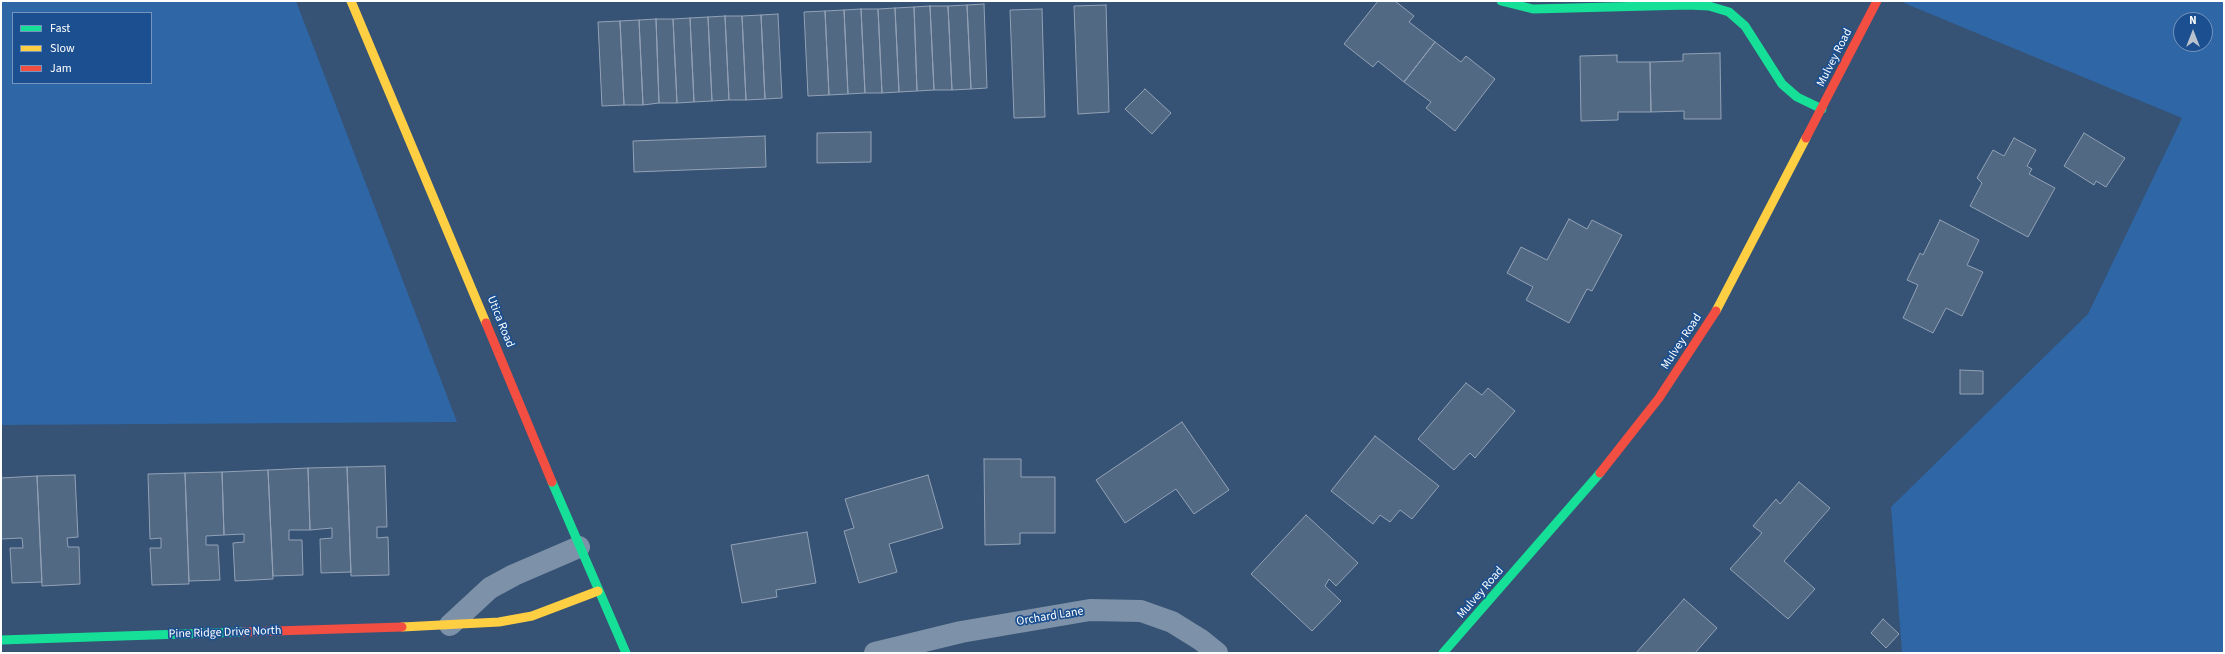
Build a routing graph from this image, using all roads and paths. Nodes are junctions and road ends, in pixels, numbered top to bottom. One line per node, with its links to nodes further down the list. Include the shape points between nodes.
1 (351, 1): 5 (street, Utica Road)
2 (1501, 1): 4 (street, via 1533,9 1688,5 1709,6 1729,12 1745,26 1782,84 1797,96)
3 (1877, 1): 4 (street, Mulvey Road)
4 (1822, 109): 12 (street, Mulvey Road, via 1717,309 1663,392 1608,464)
5 (579, 547): 6 (street, Utica Road); 7 (street, via 490,588)
6 (598, 591): 7 (street, Pine Ridge Drive North, via 532,616 499,622); 9 (street, Utica Road)
7 (450, 625): 8 (street, Pine Ridge Drive North)
8 (1, 640)
9 (626, 653)
10 (874, 653): 11 (street, Orchard Lane, via 961,632 1090,610 1141,611 1166,620 1201,640)
11 (1217, 653)
12 (1443, 653)

